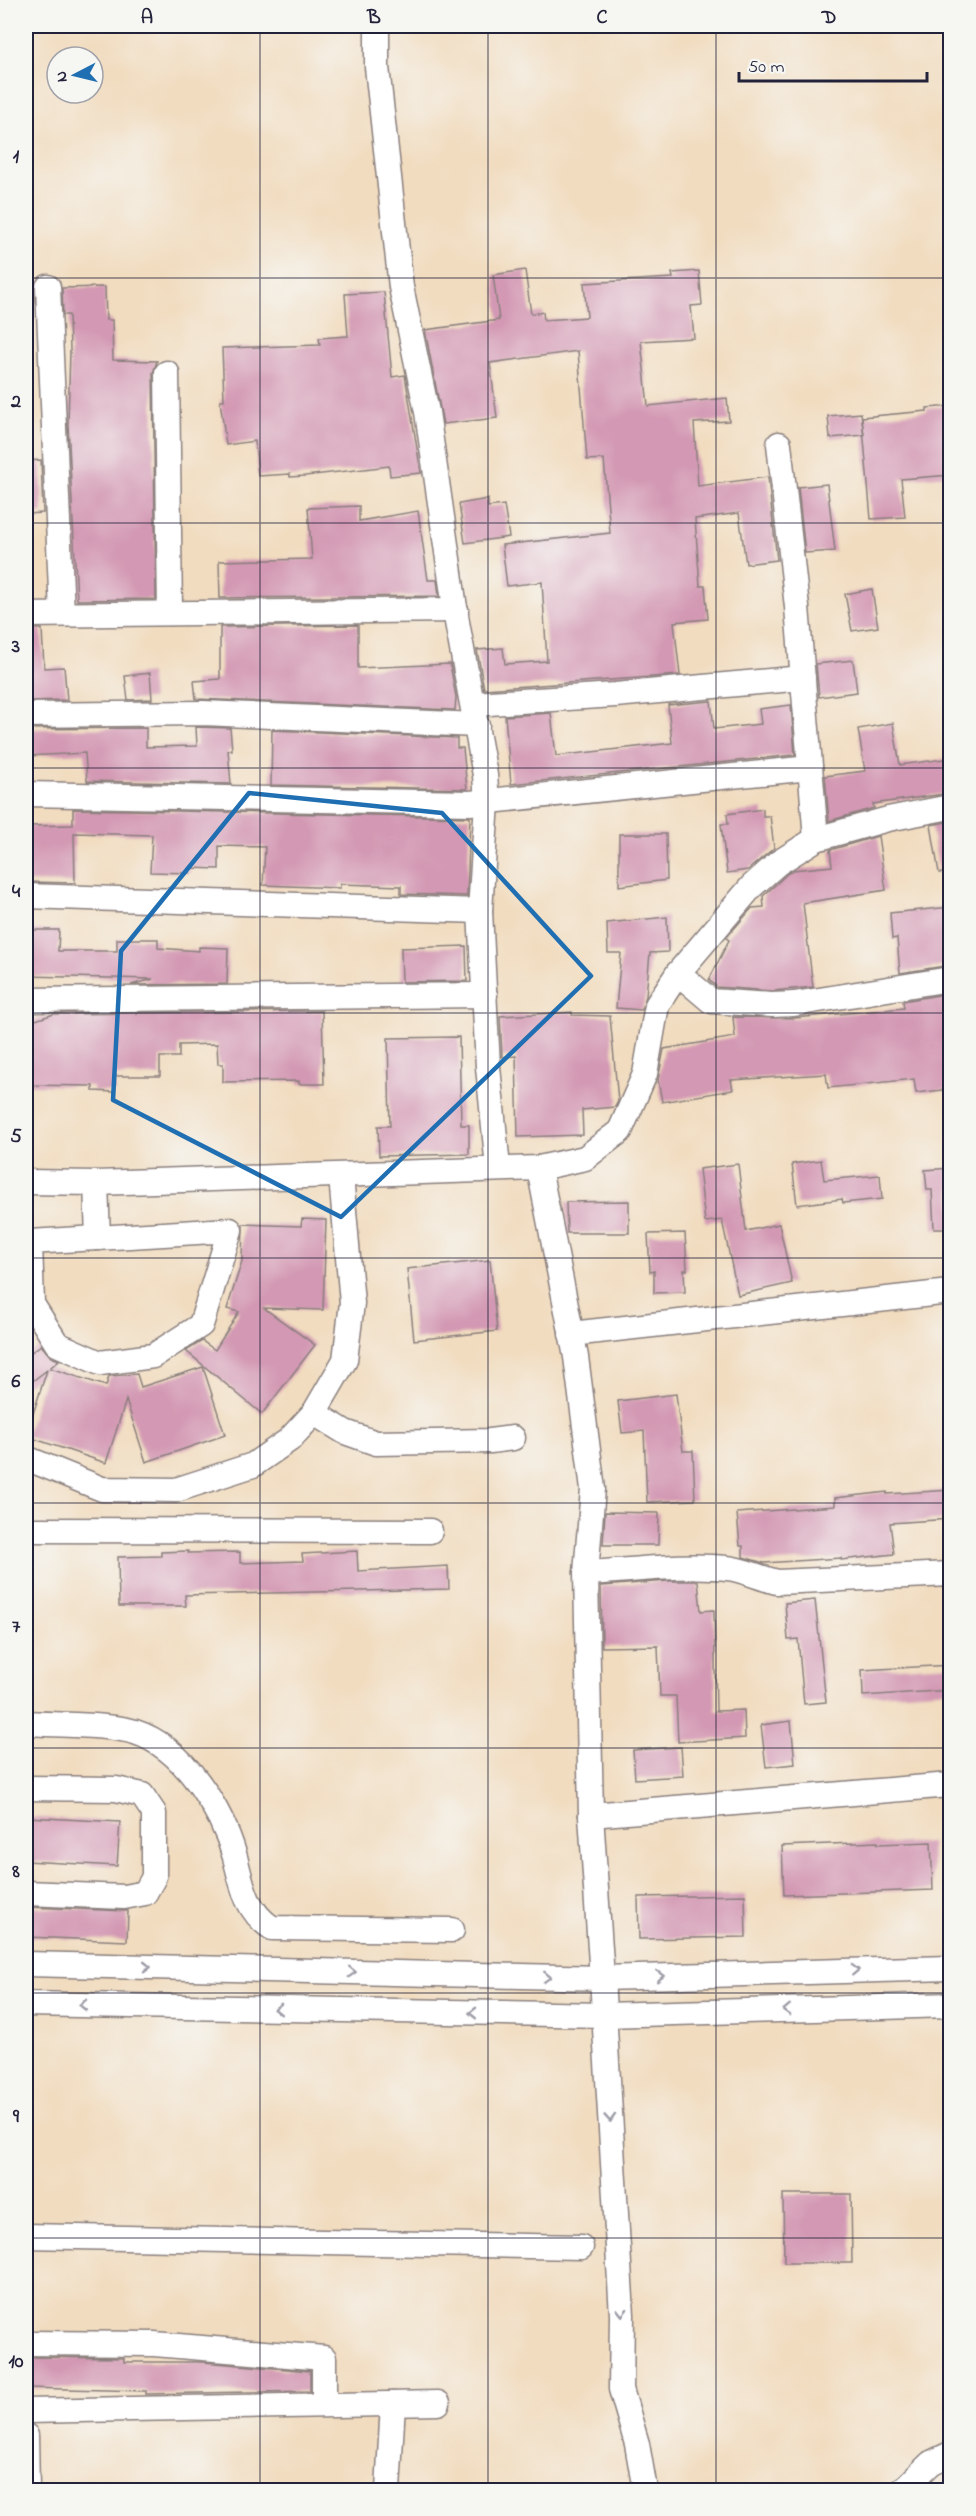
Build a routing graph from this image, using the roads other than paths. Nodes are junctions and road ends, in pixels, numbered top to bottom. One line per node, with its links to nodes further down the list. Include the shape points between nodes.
1 (377, 26): 5 (street, via 376,67 401,287 427,412)
2 (48, 287): 7 (street)
3 (167, 373): 6 (street)
4 (779, 444): 9 (street)
5 (456, 609): 6 (street); 11 (street)
6 (170, 613): 7 (street)
7 (62, 614): 8 (street)
8 (26, 615)
9 (803, 678): 11 (street, via 615,695); 12 (street)
10 (26, 715): 11 (street)
11 (475, 715): 14 (street)
12 (810, 768): 14 (street); 16 (street)
13 (26, 795): 14 (street)
14 (487, 802): 18 (street)
15 (951, 807): 16 (street)
16 (816, 839): 19 (street, via 778,863 752,886)
17 (26, 896): 18 (street)
18 (480, 910): 21 (street)
19 (678, 973): 20 (street, via 711,1001 772,1005); 24 (street, via 657,1005 645,1074 620,1131 585,1158)
20 (951, 979)
21 (485, 995): 22 (street); 23 (street)
22 (26, 1000)
23 (498, 1168): 24 (street); 25 (street)
24 (539, 1168): 30 (street)
25 (341, 1176): 27 (street); 31 (street, via 352,1303 345,1360)
26 (26, 1182): 27 (street)
27 (96, 1183): 28 (street)
28 (98, 1238): 28 (street, via 30,1242 32,1304 57,1344 100,1363 153,1356 201,1325 230,1230)
29 (951, 1292): 30 (street)
30 (571, 1334): 36 (street, via 593,1489)
31 (314, 1413): 32 (street, via 345,1432 376,1443); 33 (street, via 290,1440 253,1464 176,1490 102,1489)
32 (513, 1438)
33 (26, 1458)
34 (26, 1530): 35 (street)
35 (430, 1531)
36 (586, 1573): 37 (street, via 709,1566 777,1581); 41 (street)
37 (951, 1575)
38 (26, 1723): 43 (street, via 136,1732 182,1763 215,1808 230,1840 249,1904 259,1919 272,1928)
39 (951, 1785): 41 (street)
40 (26, 1788): 42 (street, via 116,1789 142,1795 154,1813 154,1877 145,1893 124,1897)
41 (591, 1815): 46 (street)
42 (26, 1893)
43 (452, 1930)
44 (26, 1964): 46 (street, one-way to 46)
45 (951, 1968): 46 (street, one-way to 45)
46 (602, 1978): 49 (street)
47 (26, 2004): 49 (street, one-way to 47)
48 (951, 2005): 49 (street, one-way to 49)
49 (604, 2015): 61 (street, one-way to 61, via 622,2315 622,2401 637,2444)
50 (26, 2236): 51 (street)
51 (581, 2247)
52 (26, 2343): 54 (street, via 154,2344 324,2358)
53 (438, 2403): 55 (street)
54 (324, 2404): 55 (street); 56 (street)
55 (393, 2404): 60 (street)
56 (26, 2411)
57 (26, 2436): 59 (street)
58 (951, 2454): 62 (street, via 931,2463)
59 (27, 2490)
60 (388, 2490)
61 (645, 2490)
62 (903, 2490)

